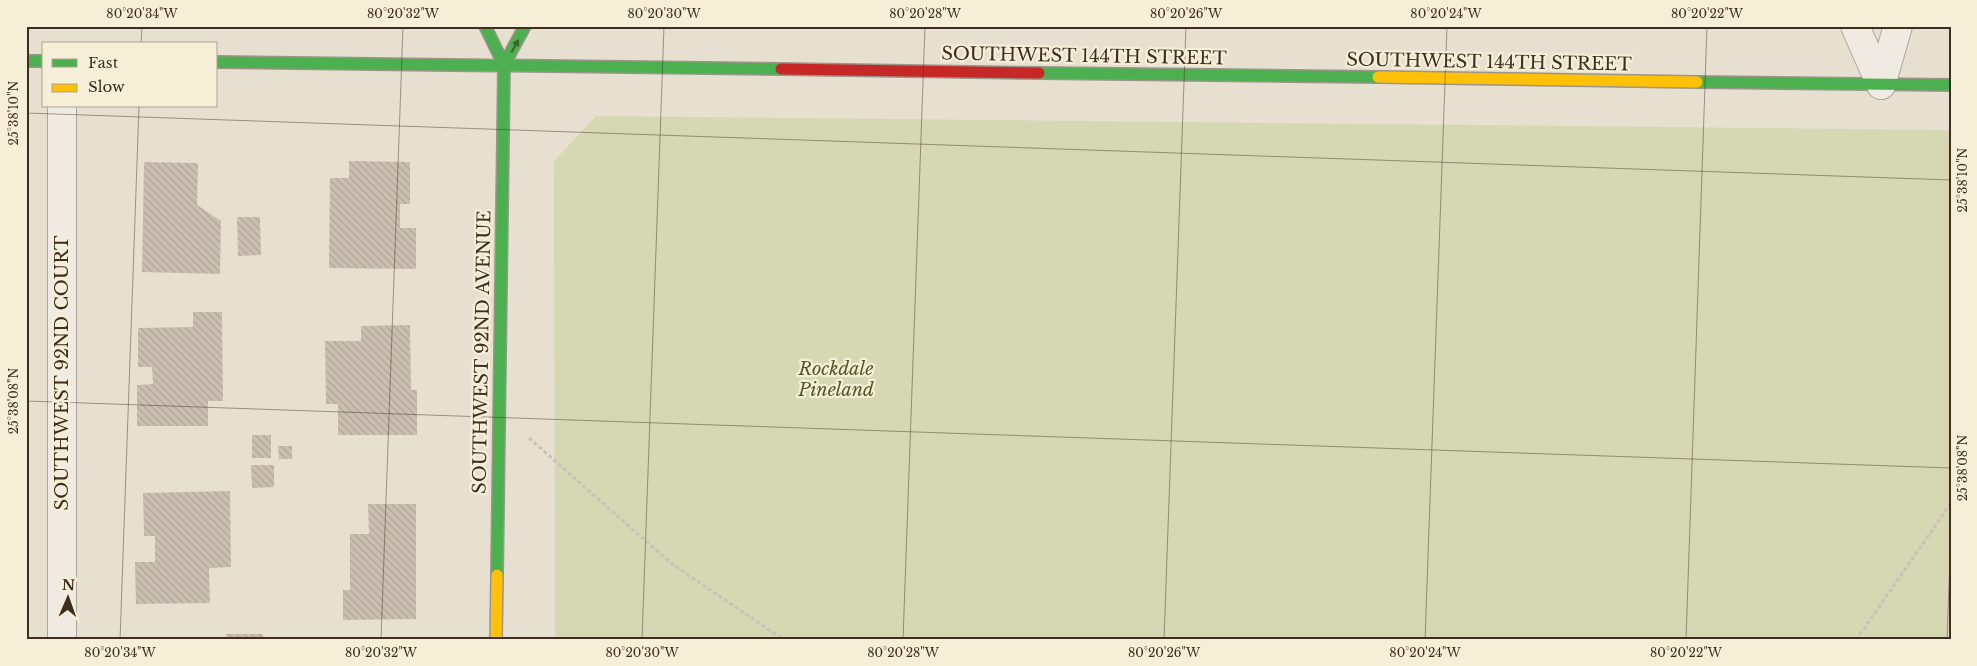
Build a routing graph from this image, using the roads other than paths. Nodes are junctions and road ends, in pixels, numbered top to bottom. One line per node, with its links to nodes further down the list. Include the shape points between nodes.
1 (485, 26): 8 (street, SOUTHWEST 92ND AVENUE)
2 (525, 26): 8 (street, SOUTHWEST 92ND AVENUE, one-way to 2)
3 (1855, 26): 9 (street)
4 (1898, 26): 9 (street)
5 (26, 61): 6 (street)
6 (42, 61)
7 (218, 62): 8 (street, SOUTHWEST 144TH STREET)
8 (504, 65): 9 (street, SOUTHWEST 144TH STREET); 13 (street, SOUTHWEST 92ND AVENUE)
9 (1881, 85): 10 (street, SOUTHWEST 144TH STREET)
10 (1951, 85)
11 (62, 108): 12 (street, SOUTHWEST 92ND COURT)
12 (62, 640)
13 (496, 640)

